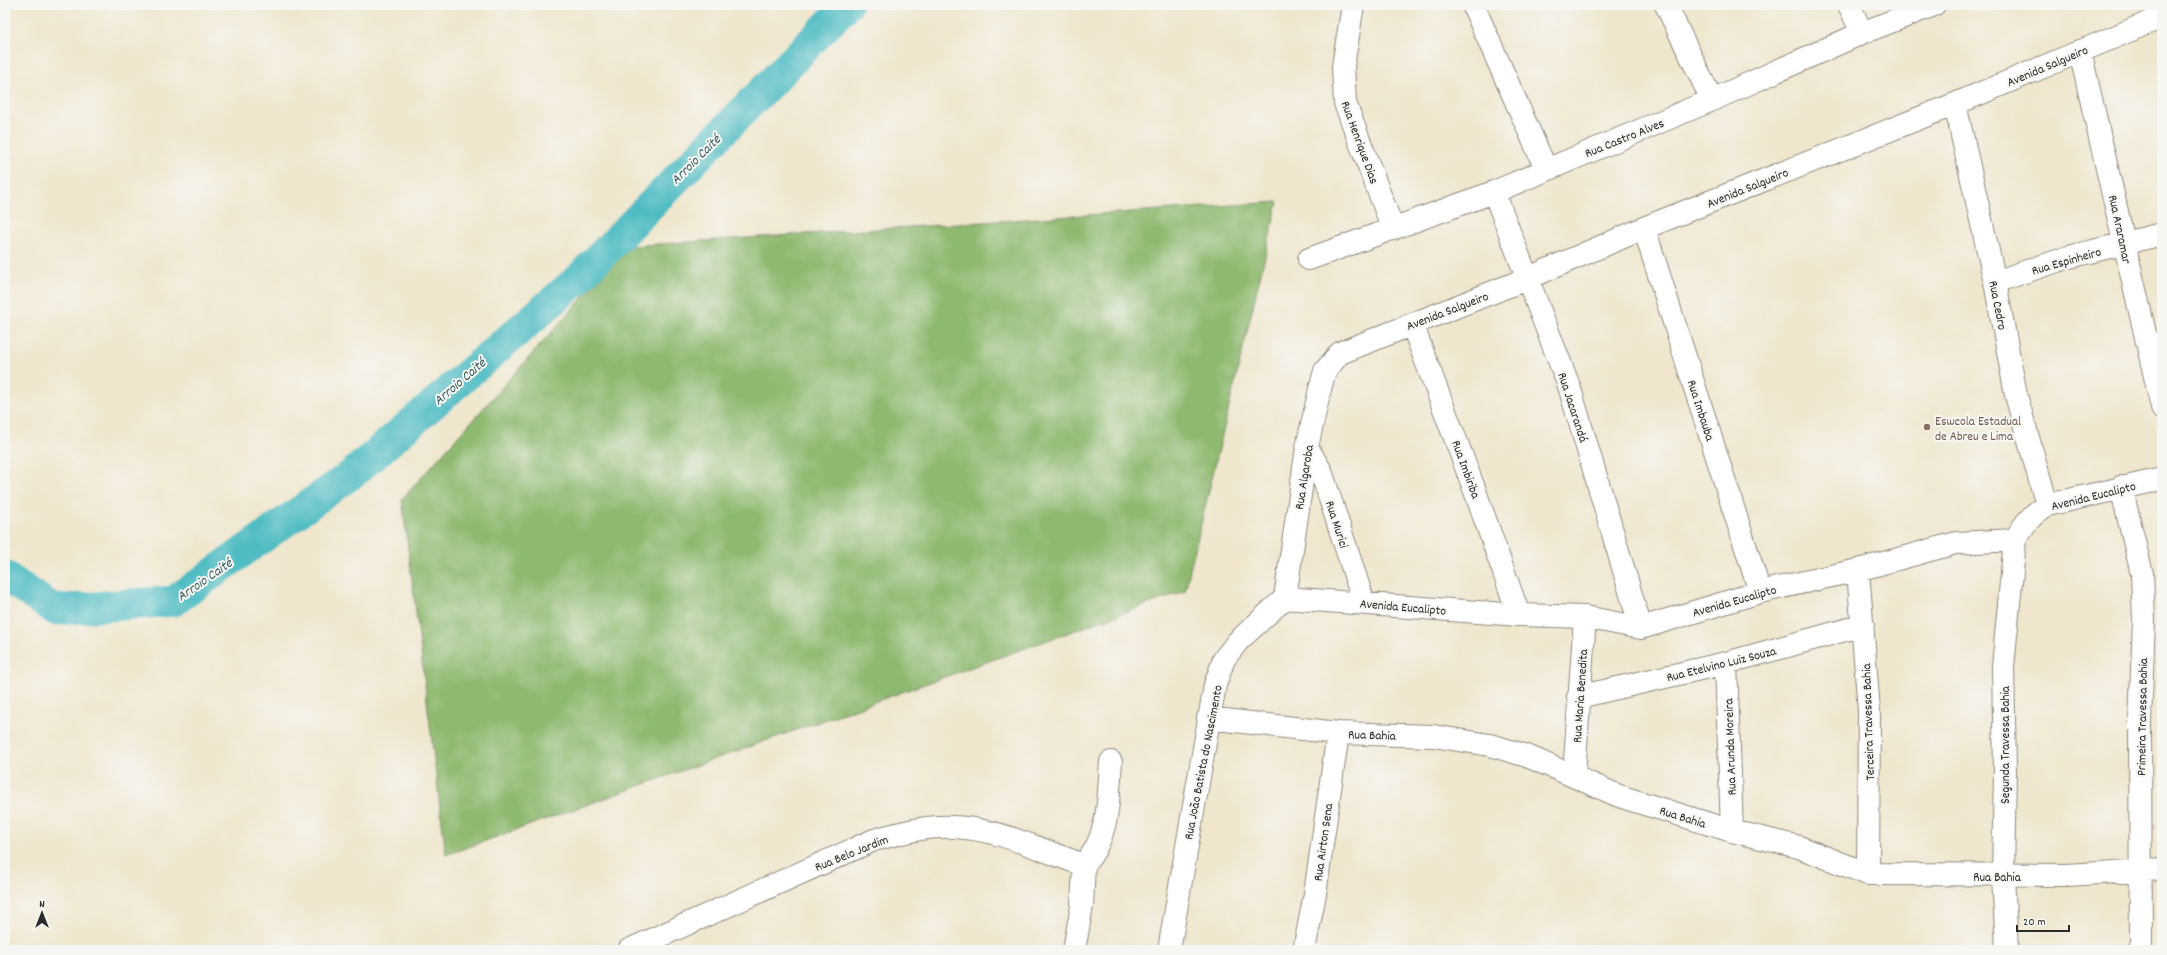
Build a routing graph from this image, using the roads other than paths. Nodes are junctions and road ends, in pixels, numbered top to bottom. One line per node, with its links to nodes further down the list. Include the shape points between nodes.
1 (1353, 5): 14 (street, Rua Henrique Dias, via 1342,66 1345,103)
2 (1473, 5): 11 (street)
3 (1666, 5): 9 (street)
4 (1850, 5): 7 (street)
5 (1934, 5): 7 (street, Rua Castro Alves)
6 (2162, 17): 8 (street, Avenida Salgueiro)
7 (1862, 33): 9 (street, Rua Castro Alves)
8 (2080, 51): 10 (street, Avenida Salgueiro); 16 (street, Rua Araramar)
9 (1712, 100): 11 (street, Rua Castro Alves)
10 (1955, 104): 13 (street, Avenida Salgueiro); 19 (street, Rua Cedro)
11 (1546, 169): 12 (street, Rua Castro Alves)
12 (1494, 192): 14 (street, Rua Castro Alves); 18 (street, Rua Jacarandá)
13 (1644, 228): 18 (street, Avenida Salgueiro); 29 (street, Rua Imbauba)
14 (1393, 229): 17 (street, Rua Castro Alves)
15 (2162, 234): 16 (street, Rua Espinheiro)
16 (2124, 245): 19 (street, Rua Espinheiro, via 2070,257); 22 (street, Rua Araramar)
17 (1309, 259)
18 (1526, 279): 20 (street, Avenida Salgueiro); 35 (street, Rua Jacarandá, via 1569,386)
19 (1994, 282): 26 (street, Rua Cedro, via 2016,395)
20 (1412, 324): 21 (street, Avenida Salgueiro, via 1340,353); 32 (street, Rua Imbiriba, via 1476,491)
21 (1334, 360): 23 (street, Rua Algaroba, via 1325,371)
22 (2162, 407)
23 (1308, 447): 30 (street, Rua Algaroba); 31 (street, Rua Murici, via 1321,471)
24 (2162, 479): 25 (street, Avenida Eucalipto)
25 (2121, 487): 26 (street, Avenida Eucalipto); 45 (street, Primeira Travessa Bahia, via 2142,574 2144,620 2140,723)
26 (2047, 505): 27 (street, Avenida Eucalipto, via 2024,523)
27 (2015, 540): 28 (street, Avenida Eucalipto, via 1956,544); 47 (street, Segunda Travessa Bahia, via 2003,667)
28 (1858, 570): 29 (street, Avenida Eucalipto); 34 (street, Terceira Travessa Bahia)
29 (1760, 592): 35 (street, Avenida Eucalipto)
30 (1285, 598): 31 (street, Avenida Eucalipto); 38 (street, Rua João Batista do Nascimento, via 1238,641 1224,659)
31 (1364, 603): 32 (street, Avenida Eucalipto)
32 (1519, 616): 33 (street, Avenida Eucalipto)
33 (1585, 617): 35 (street, Avenida Eucalipto); 37 (street, Rua Maria Benedita)
34 (1863, 625): 36 (street, Rua Etelvino Luiz Souza); 46 (street, Terceira Travessa Bahia, via 1869,711)
35 (1641, 628)
36 (1726, 663): 37 (street, Rua Etelvino Luiz Souza); 42 (street, Rua Arunda Moreira)
37 (1578, 697): 41 (street, Rua Maria Benedita)
38 (1208, 718): 39 (street, Rua Bahia); 50 (street, Rua João Batista do Nascimento)
39 (1338, 733): 41 (street, Rua Bahia, via 1433,736 1490,745 1528,756); 51 (street, Rua Airton Sena, via 1315,894)
40 (1111, 762): 43 (street, via 1106,818 1101,841 1095,853)
41 (1574, 775): 42 (street, Rua Bahia, via 1619,796)
42 (1732, 831): 46 (street, Rua Bahia, via 1800,847)
43 (1084, 865): 48 (street, Rua Belo Jardim, via 992,832 955,827 910,830 874,840); 49 (street, via 1082,906)
44 (2162, 869): 45 (street, Rua Bahia)
45 (2141, 871): 47 (street, Rua Bahia); 53 (street, Primeira Travessa Bahia)
46 (1868, 874): 47 (street, Rua Bahia)
47 (2003, 876): 52 (street, Segunda Travessa Bahia)
48 (629, 950)
49 (1074, 950)
50 (1169, 950)
51 (1304, 950)
52 (2006, 950)
53 (2142, 950)

